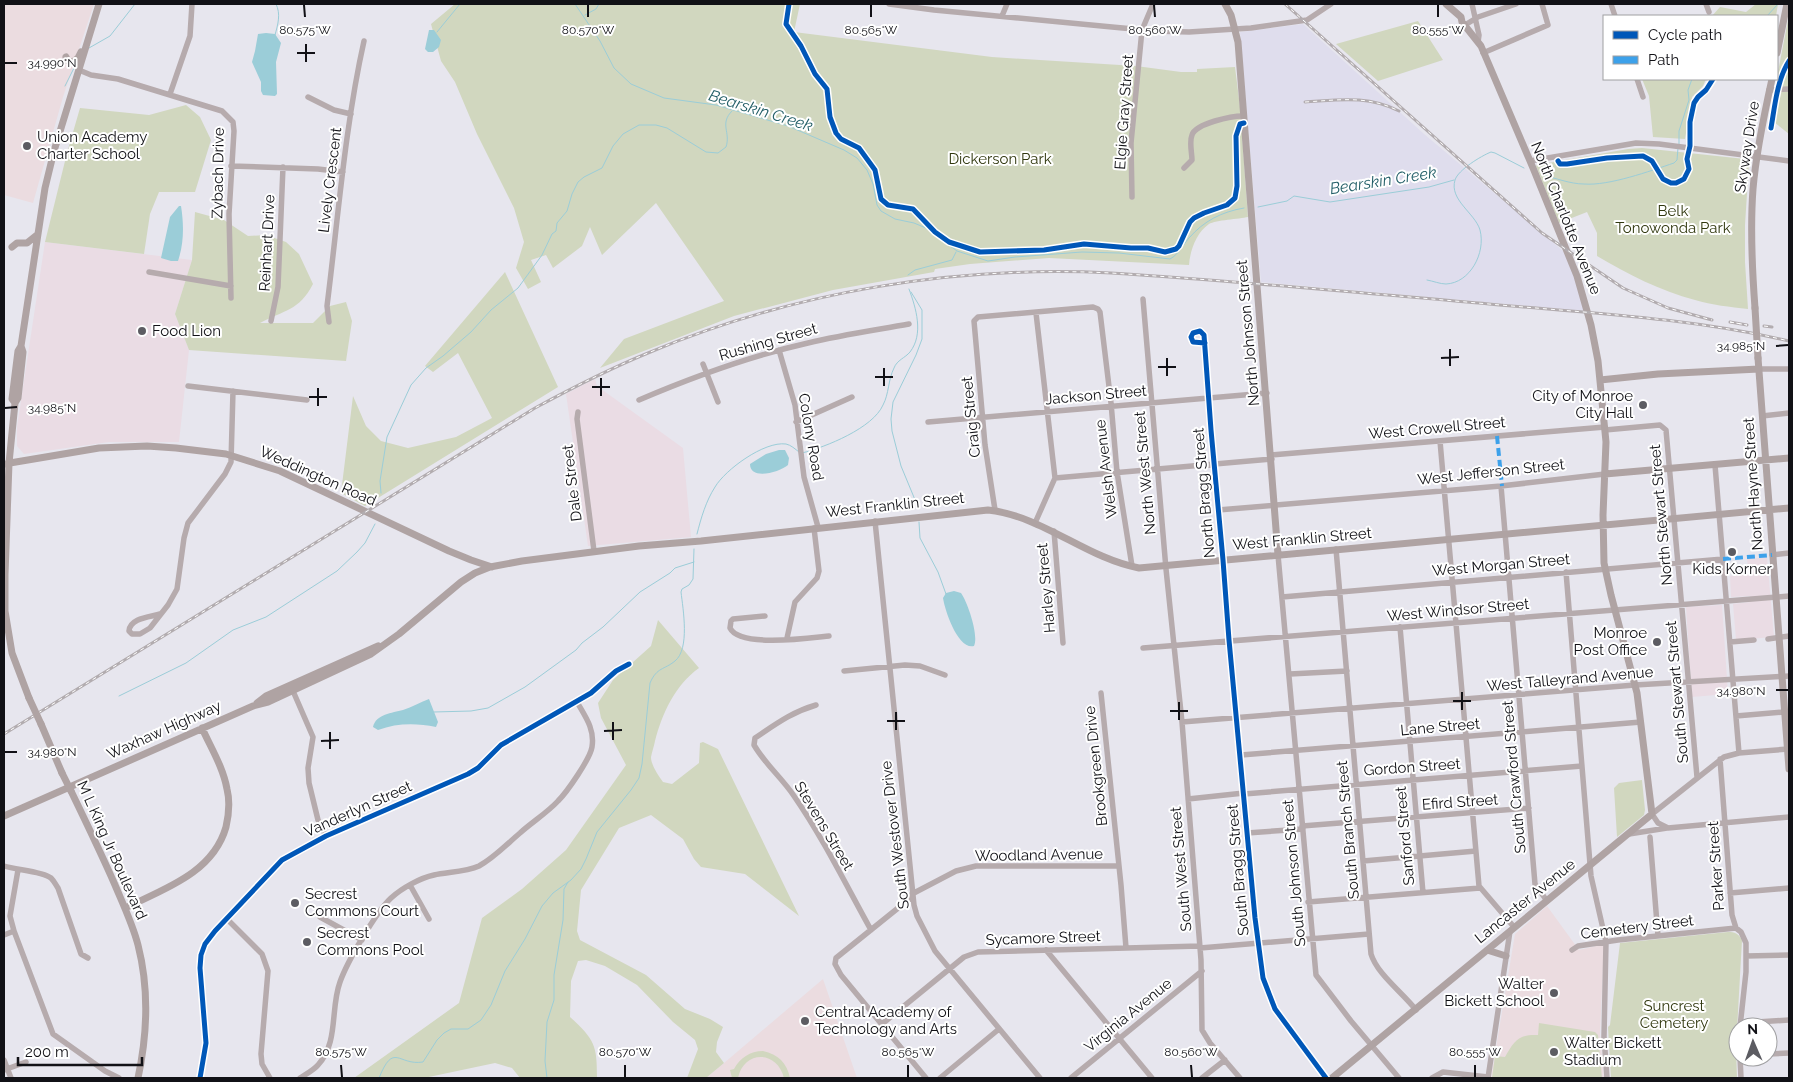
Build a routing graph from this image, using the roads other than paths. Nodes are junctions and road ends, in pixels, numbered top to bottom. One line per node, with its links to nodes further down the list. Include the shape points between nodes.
1 (98, 4): 23 (main road, via 78,58 73,62); 24 (main road, M L King Jr Boulevard)
2 (192, 4): 29 (street, via 190,36)
3 (889, 4): 14 (street)
4 (1006, 4): 16 (street)
5 (1154, 4): 19 (street, Elgie Gray Street)
6 (1224, 4): 18 (main road, North Johnson Street)
7 (1331, 4): 18 (street, via 1307,20)
8 (1446, 4): 17 (main road)
9 (1472, 4): 17 (street)
10 (1516, 4): 17 (street)
11 (1542, 4): 22 (street, via 1548,25)
12 (1706, 4): 15 (street)
13 (1787, 4): 21 (main road)
14 (925, 6): 16 (street)
15 (1709, 12)
16 (1002, 16): 19 (street)
17 (1469, 22): 22 (main road, North Charlotte Avenue)
18 (1235, 29): 19 (street); 33 (main road, North Johnson Street)
19 (1142, 30): 41 (street, Elgie Gray Street, via 1131,143)
20 (364, 41): 32 (street, Lively Crescent)
21 (1778, 48)
22 (1483, 53): 35 (main road, North Charlotte Avenue)
23 (66, 58)
24 (79, 70): 29 (street, Zybach Drive); 42 (main road, M L King Jr Boulevard, via 54,151)
25 (1638, 80): 31 (street)
26 (1772, 80): 28 (main road, Skyway Drive)
27 (1789, 89): 28 (street)
28 (1769, 90): 34 (main road, Skyway Drive)
29 (170, 94): 37 (street, Zybach Drive, via 222,112 233,122)
30 (308, 97): 32 (street, via 334,110)
31 (1644, 97)
32 (351, 114): 40 (street, Lively Crescent)
33 (1243, 116): 39 (street, via 1223,118 1195,131 1191,138 1192,160); 61 (main road, North Johnson Street)
34 (1757, 156): 35 (street, via 1648,143); 36 (street); 55 (main road, Skyway Drive, bridge, via 1751,240)
35 (1530, 161): 58 (main road, North Charlotte Avenue, via 1584,295)
36 (1789, 161)
37 (231, 166): 38 (street); 45 (street, Zybach Drive)
38 (283, 167): 40 (street); 49 (street, Reinhart Drive, via 278,287)
39 (1184, 168)
40 (344, 172): 50 (street, Lively Crescent, via 326,306)
41 (1132, 197)
42 (37, 235): 43 (main road, via 28,243 17,243); 83 (main road, M L King Jr Boulevard, via 18,351)
43 (12, 247)
44 (149, 272): 45 (street)
45 (231, 286): 46 (street, Zybach Drive)
46 (231, 298)
47 (1143, 299): 67 (street, North West Street)
48 (1036, 313): 68 (street, Welsh Avenue, via 1098,309); 70 (street); 73 (street, Craig Street, via 978,317 974,321)
49 (271, 321)
50 (329, 322)
51 (909, 324): 53 (street, Rushing Street)
52 (1205, 343): 63 (street, North Bragg Street)
53 (779, 350): 57 (street, Rushing Street); 74 (street, Colony Road, via 795,404)
54 (703, 364): 57 (street)
55 (1759, 369): 56 (street); 58 (main road); 72 (main road, North Hayne Street)
56 (1789, 369)
57 (707, 374): 65 (street, Rushing Street); 66 (street)
58 (1600, 380): 77 (main road, North Charlotte Avenue)
59 (188, 386): 60 (street)
60 (233, 391): 64 (street); 79 (street)
61 (1267, 393): 63 (street, Jackson Street); 80 (main road, North Johnson Street)
62 (852, 397): 74 (street)
63 (1208, 397): 67 (street, Jackson Street); 84 (street, North Bragg Street)
64 (308, 400)
65 (639, 400)
66 (718, 402)
67 (1152, 402): 68 (street, Jackson Street); 87 (street, North West Street)
68 (1111, 407): 70 (street, Jackson Street); 88 (street, Welsh Avenue)
69 (578, 412): 108 (street, Dale Street)
70 (1047, 412): 73 (street, Jackson Street); 90 (street)
71 (1789, 413): 72 (street)
72 (1762, 416): 82 (main road, North Hayne Street)
73 (982, 417): 75 (street, Jackson Street); 95 (street, Craig Street)
74 (796, 422): 103 (street, Colony Road)
75 (928, 422)
76 (1662, 426): 77 (street, West Crowell Street); 86 (street, North Stewart Street, via 1666,430)
77 (1605, 428): 78 (street, West Crowell Street); 89 (main road, North Charlotte Avenue)
78 (1440, 441): 80 (street, West Crowell Street); 92 (street)
79 (230, 455): 83 (main road, Weddington Road, via 147,446 99,448); 117 (main road, Weddington Road, via 280,471 449,551); 130 (street, via 226,474 188,523 178,589)
80 (1272, 457): 84 (street, West Crowell Street); 93 (main road, North Johnson Street)
81 (1789, 458): 82 (main road, West Jefferson Street)
82 (1765, 460): 85 (main road, West Jefferson Street); 97 (main road, North Hayne Street)
83 (7, 464): 227 (main road, M L King Jr Boulevard, bridge, via 5,612 12,653 62,773)
84 (1214, 464): 87 (street, West Crowell Street); 96 (street, North Bragg Street)
85 (1715, 464): 86 (main road, West Jefferson Street); 98 (street)
86 (1670, 468): 89 (main road, West Jefferson Street); 99 (street, North Stewart Street)
87 (1157, 469): 88 (street, West Crowell Street); 115 (street, North West Street)
88 (1117, 472): 90 (street, West Crowell Street); 116 (street, Welsh Avenue)
89 (1605, 474): 91 (street, West Jefferson Street); 102 (main road, North Charlotte Avenue)
90 (1055, 478): 101 (street)
91 (1501, 486): 92 (street, West Jefferson Street); 105 (street, South Crawford Street)
92 (1445, 491): 93 (street, West Jefferson Street); 106 (street)
93 (1275, 506): 96 (street, West Jefferson Street); 110 (main road, North Johnson Street)
94 (1789, 508): 97 (main road, West Franklin Street)
95 (995, 510): 100 (main road, West Franklin Street); 101 (main road, West Franklin Street)
96 (1218, 510): 113 (street, North Bragg Street)
97 (1769, 510): 98 (main road, West Franklin Street); 111 (main road, North Hayne Street)
98 (1719, 514): 99 (main road, West Franklin Street); 112 (street)
99 (1674, 518): 102 (main road, West Franklin Street); 114 (street, North Stewart Street)
100 (875, 521): 103 (main road, West Franklin Street); 150 (street, South Westover Drive)
101 (1035, 523): 104 (main road, West Franklin Street)
102 (1602, 524): 105 (main road, West Franklin Street); 118 (main road, North Charlotte Avenue)
103 (816, 528): 108 (main road, West Franklin Street); 139 (street, Colony Road, via 819,571 817,578 795,602)
104 (1054, 531): 116 (main road, West Franklin Street); 145 (street, Harley Street)
105 (1505, 534): 106 (main road, West Franklin Street); 120 (street, South Crawford Street)
106 (1449, 539): 107 (main road, West Franklin Street); 121 (street)
107 (1336, 550): 110 (main road, West Franklin Street); 122 (street, South Branch Street)
108 (594, 551): 117 (main road, West Franklin Street)
109 (1789, 553): 111 (street)
110 (1278, 555): 113 (main road, West Franklin Street); 124 (street, North Johnson Street)
111 (1772, 555): 125 (main road, North Hayne Street)
112 (1723, 559): 114 (street, West Morgan Street); 126 (street)
113 (1223, 560): 115 (main road, West Franklin Street); 142 (street, North Bragg Street)
114 (1678, 563): 118 (street, West Morgan Street); 127 (street, North Stewart Street)
115 (1166, 565): 116 (main road, West Franklin Street); 147 (street, North West Street)
116 (1132, 566)
117 (492, 567): 146 (main road, Waxhaw Highway, via 461,582)
118 (1605, 569): 119 (street, West Morgan Street); 128 (main road, North Charlotte Avenue)
119 (1566, 572): 120 (street, West Morgan Street); 129 (street)
120 (1509, 577): 121 (street, West Morgan Street); 132 (street, South Crawford Street)
121 (1453, 582): 122 (street, West Morgan Street); 133 (street)
122 (1340, 592): 124 (street, West Morgan Street); 135 (street, South Branch Street)
123 (1789, 596): 125 (street, West Windsor Street)
124 (1282, 597): 137 (street, North Johnson Street)
125 (1775, 597): 126 (street, West Windsor Street); 140 (main road, North Hayne Street)
126 (1726, 600): 127 (street, West Windsor Street); 144 (street)
127 (1682, 604): 128 (street, West Windsor Street); 158 (street, South Stewart Street)
128 (1614, 609): 129 (street, West Windsor Street); 159 (main road, North Charlotte Avenue)
129 (1569, 613): 132 (street, West Windsor Street); 160 (street)
130 (160, 614): 130 (street, via 137,620 129,631 136,634 146,631)
131 (765, 616): 139 (street, via 731,621 730,628 745,638 776,641)
132 (1513, 618): 133 (street, West Windsor Street); 163 (street, South Crawford Street)
133 (1457, 622): 134 (street, West Windsor Street); 164 (street)
134 (1400, 627): 135 (street, West Windsor Street); 166 (street, Sanford Street)
135 (1344, 632): 137 (street, West Windsor Street); 152 (street, South Branch Street)
136 (829, 636): 139 (street)
137 (1286, 636): 142 (street, West Windsor Street); 153 (street, South Johnson Street)
138 (1789, 636): 140 (street)
139 (787, 638)
140 (1778, 638): 141 (street); 155 (main road, North Hayne Street)
141 (1768, 639)
142 (1229, 640): 147 (street, West Windsor Street); 173 (street, South Bragg Street)
143 (1754, 640): 144 (street)
144 (1730, 642): 157 (street)
145 (1063, 643)
146 (385, 644): 156 (main road, Waxhaw Highway); 161 (main road, Waxhaw Highway, via 361,660)
147 (1173, 645): 148 (street, West Windsor Street); 174 (street, South West Street)
148 (1143, 648)
149 (629, 664): 165 (street, Vanderlyn Street)
150 (891, 666): 151 (street); 154 (street, via 920,666); 223 (street, South Westover Drive)
151 (844, 671)
152 (1347, 671): 153 (street); 169 (street, South Branch Street)
153 (1290, 674): 171 (street, South Johnson Street)
154 (945, 675)
155 (1785, 676): 157 (street, West Talleyrand Avenue); 170 (main road, North Hayne Street)
156 (308, 677): 161 (main road); 167 (main road, Waxhaw Highway, via 266,696)
157 (1733, 680): 158 (street, West Talleyrand Avenue); 172 (street)
158 (1689, 682): 159 (street, West Talleyrand Avenue); 191 (street, South Stewart Street)
159 (1635, 685): 160 (street, West Talleyrand Avenue); 175 (main road, North Charlotte Avenue)
160 (1576, 690): 163 (street, West Talleyrand Avenue); 177 (street)
161 (293, 691): 167 (main road, Waxhaw Highway); 209 (street, via 313,738 309,783 316,814)
162 (1101, 693): 216 (street, Brookgreen Drive)
163 (1519, 695): 164 (street, West Talleyrand Avenue); 178 (street, South Crawford Street)
164 (1463, 700): 166 (street, West Talleyrand Avenue); 179 (street)
165 (577, 702): 209 (street, Vanderlyn Street, via 501,745 468,774); 218 (street, via 591,728 592,749 558,801 478,866 431,875)
166 (1406, 705): 169 (street, West Talleyrand Avenue); 180 (street, Sanford Street)
167 (253, 706): 176 (main road, Waxhaw Highway)
168 (816, 706): 233 (street, Stevens Street, via 798,710 755,738 754,745 806,815)
169 (1350, 709): 171 (street, West Talleyrand Avenue); 181 (street, South Branch Street)
170 (1784, 712): 172 (street); 183 (main road, North Hayne Street)
171 (1293, 713): 173 (street, West Talleyrand Avenue); 182 (street, South Johnson Street)
172 (1736, 716): 184 (street)
173 (1237, 717): 174 (street, West Talleyrand Avenue); 185 (street, South Bragg Street)
174 (1182, 722): 196 (street, South West Street)
175 (1641, 722): 177 (street, Lane Street); 199 (main road, North Charlotte Avenue)
176 (202, 728): 200 (main road, Waxhaw Highway); 227 (main road, via 228,791 229,809 222,839 208,860 191,875)
177 (1579, 728): 178 (street, Lane Street); 187 (street)
178 (1522, 733): 179 (street, Lane Street); 189 (street, South Crawford Street)
179 (1466, 737): 180 (street, Lane Street); 190 (street)
180 (1410, 742): 181 (street, Lane Street); 192 (street, Sanford Street)
181 (1353, 747): 182 (street, Lane Street); 193 (street, South Branch Street)
182 (1296, 751): 185 (street, Lane Street); 194 (street, South Johnson Street)
183 (1788, 752): 184 (street, Lancaster Avenue); 188 (main road, North Hayne Street)
184 (1739, 753): 186 (street, Lancaster Avenue)
185 (1241, 756): 195 (street, South Bragg Street)
186 (1720, 760): 191 (street, Lancaster Avenue); 204 (street, Parker Street)
187 (1582, 766): 189 (street, Gordon Street); 214 (street)
188 (1789, 769)
189 (1526, 771): 190 (street, Gordon Street); 197 (street, South Crawford Street)
190 (1469, 776): 192 (street, Gordon Street); 198 (street)
191 (1697, 777): 199 (street, Lancaster Avenue)
192 (1413, 780): 193 (street, Gordon Street); 202 (street, Sanford Street)
193 (1356, 784): 194 (street, Gordon Street); 203 (street, South Branch Street)
194 (1299, 789): 195 (street, Gordon Street); 205 (street, South Johnson Street)
195 (1244, 793): 196 (street, Gordon Street); 207 (street, South Bragg Street)
196 (1188, 799): 242 (street, South West Street)
197 (1529, 808): 198 (street, Efird Street); 225 (street, South Crawford Street, via 1535,884)
198 (1473, 813): 202 (street, Efird Street); 211 (street)
199 (1652, 814): 206 (street, via 1658,823); 208 (main road, Lancaster Avenue)
200 (4, 816)
201 (1789, 817): 204 (street)
202 (1416, 818): 203 (street, Efird Street); 212 (street, Sanford Street)
203 (1359, 822): 205 (street, Efird Street); 213 (street, South Branch Street)
204 (1725, 823): 206 (street); 222 (street, Parker Street)
205 (1302, 828): 207 (street, Efird Street); 226 (street, South Johnson Street)
206 (1668, 828): 208 (street)
207 (1247, 833): 240 (street, South Bragg Street)
208 (1627, 834): 214 (main road, Lancaster Avenue)
209 (326, 836): 229 (street, Vanderlyn Street, via 282,860)
210 (1650, 837): 237 (street)
211 (1476, 851): 212 (street); 219 (street)
212 (1420, 856): 213 (street); 221 (street, Sanford Street)
213 (1363, 861): 224 (street, South Branch Street)
214 (1590, 865): 225 (main road, Lancaster Avenue); 241 (street)
215 (4, 866): 217 (street)
216 (1119, 866): 223 (street, Woodland Avenue, via 976,866 956,871); 243 (street, Woodland Avenue)
217 (18, 870): 234 (street, via 10,916); 250 (street, via 43,873 51,878 58,888 81,954)
218 (410, 885): 230 (street); 239 (street, via 380,910)
219 (1480, 888): 221 (street); 232 (street)
220 (1789, 888): 222 (street)
221 (1423, 893): 224 (street)
222 (1730, 893): 231 (street, Parker Street)
223 (912, 895): 233 (street, Woodland Avenue); 251 (street, South Westover Drive, via 921,925 934,950)
224 (1366, 897): 226 (street); 235 (street, South Branch Street)
225 (1547, 901): 232 (main road, Lancaster Avenue)
226 (1308, 902): 238 (street, South Johnson Street)
227 (125, 908): 265 (main road, M L King Jr Boulevard, via 138,944 144,985 144,1031)
228 (320, 917): 239 (street)
229 (227, 919): 266 (street, Vanderlyn Street, via 201,955 206,1044); 267 (street, via 262,954 268,971 261,1054 262,1064)
230 (429, 919)
231 (1736, 928): 237 (street, Cemetery Street); 249 (street, Parker Street, via 1746,943)
232 (1512, 929): 245 (main road, Lancaster Avenue); 248 (street)
233 (871, 930): 255 (street, Woodland Avenue, via 836,958 835,964)
234 (14, 931): 236 (street); 264 (street, via 53,1034 105,1072)
235 (1369, 934): 238 (street, Sycamore Street); 253 (street, South Branch Street, via 1373,959)
236 (4, 935)
237 (1658, 936): 241 (street, Cemetery Street)
238 (1311, 938): 240 (street, Sycamore Street); 258 (street, South Johnson Street, via 1316,975)
239 (362, 940): 268 (street, via 340,981 331,1042 318,1066)
240 (1257, 942): 242 (street, Sycamore Street); 276 (street, South Bragg Street, via 1262,978 1275,1009)
241 (1606, 942): 246 (street, Cemetery Street, via 1578,946); 281 (street, via 1604,1037)
242 (1200, 947): 243 (street, Sycamore Street); 252 (street, South West Street)
243 (1126, 948): 244 (street, Sycamore Street)
244 (1046, 950): 251 (street, Sycamore Street, via 978,952 964,957); 257 (street)
245 (1487, 950): 248 (main road); 253 (main road, Lancaster Avenue)
246 (1572, 950)
247 (1789, 955): 249 (street)
248 (1506, 956): 280 (street)
249 (1746, 956): 254 (street, Parker Street)
250 (88, 958)
251 (950, 968): 255 (street, Sycamore Street); 256 (street, South Westover Drive)
252 (1202, 971): 257 (street, Virginia Avenue); 260 (street, South West Street, via 1203,1033)
253 (1416, 1010): 258 (main road, Lancaster Avenue)
254 (1742, 1017)
255 (882, 1024): 269 (street)
256 (999, 1029): 270 (street); 271 (street, South Westover Drive)
257 (1119, 1039): 272 (street, Virginia Avenue); 273 (street)
258 (1372, 1046): 277 (main road, Lancaster Avenue); 278 (street, South Johnson Street)
259 (4, 1060): 262 (street)
260 (1224, 1060): 274 (street); 275 (street, South West Street)
261 (26, 1062): 262 (street)
262 (5, 1069): 263 (street)
263 (10, 1078)
264 (119, 1078)
265 (138, 1078)
266 (200, 1078)
267 (270, 1078)
268 (300, 1078)
269 (926, 1078)
270 (940, 1078)
271 (1040, 1078)
272 (1071, 1078)
273 (1152, 1078)
274 (1202, 1078)
275 (1240, 1078)
276 (1326, 1078)
277 (1332, 1078)
278 (1400, 1078)
279 (1432, 1078): 280 (street, via 1443,1072)
280 (1488, 1078)
281 (1607, 1078)

